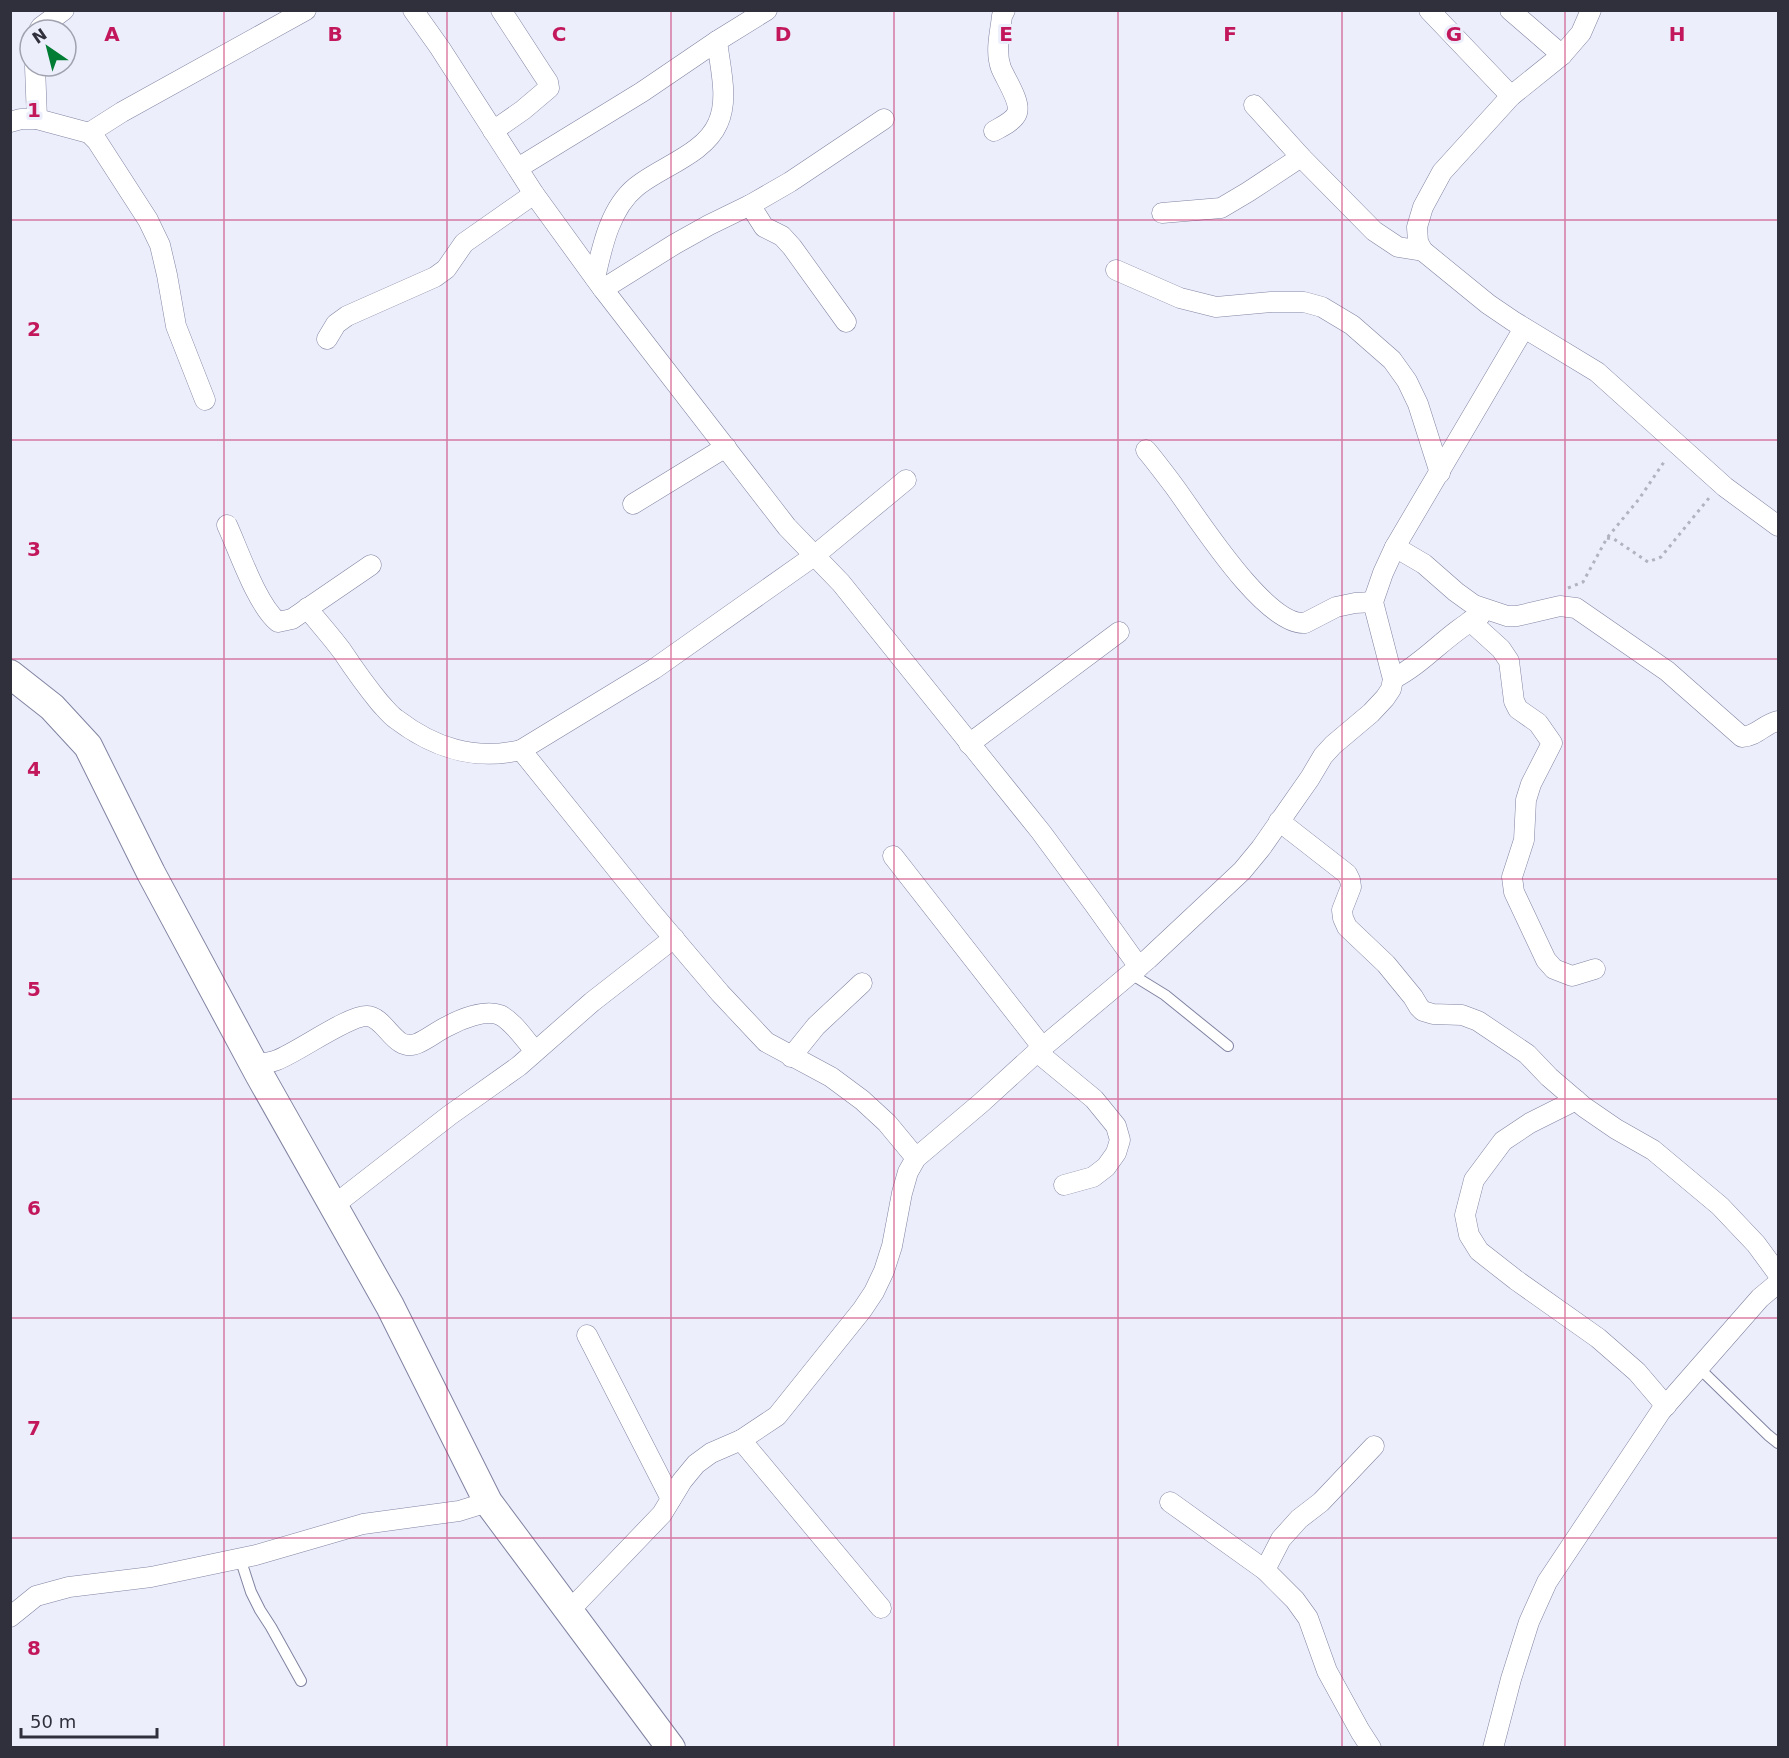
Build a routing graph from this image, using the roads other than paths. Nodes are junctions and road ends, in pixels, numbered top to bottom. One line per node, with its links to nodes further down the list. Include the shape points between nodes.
1 (306, 10): 19 (street)
2 (412, 10): 17 (street)
3 (501, 10): 17 (street, via 549,88)
4 (767, 10): 9 (street)
5 (1005, 10): 18 (street, via 998,56 1017,112)
6 (1429, 10): 12 (street)
7 (1510, 10): 10 (street)
8 (1591, 10): 10 (street, via 1581,33)
9 (717, 41): 21 (street); 27 (street, via 723,95 718,124 692,151 635,187 622,203 608,230)
10 (1562, 55): 12 (street)
11 (35, 78): 14 (street)
12 (1510, 96): 25 (street, via 1442,172 1417,227)
13 (1254, 105): 20 (street)
14 (37, 119): 16 (street); 19 (street)
15 (884, 119): 23 (street)
16 (10, 122)
17 (493, 131): 21 (street)
18 (994, 131)
19 (89, 133): 31 (street, via 98,141 160,245 176,326)
20 (1301, 157): 24 (street, via 1221,208); 25 (street, via 1374,231 1398,247)
21 (518, 168): 22 (street)
22 (534, 194): 27 (street); 30 (street, via 464,243 446,269 435,277 347,316 336,324)
23 (750, 205): 27 (street); 28 (street, via 764,226 792,246)
24 (1162, 213)
25 (1423, 251): 29 (street)
26 (1116, 270): 34 (street, via 1179,298 1216,307 1271,302 1305,302 1322,307 1392,360 1418,404)
27 (599, 284): 32 (street)
28 (846, 322)
29 (1524, 328): 34 (street); 38 (street, via 1597,372 1725,487)
30 (327, 339)
31 (205, 400)
32 (726, 447): 36 (street); 40 (street)
33 (1146, 450): 42 (street, via 1218,550 1286,618 1305,623 1336,607)
34 (1440, 472): 39 (street)
35 (906, 480): 40 (street)
36 (633, 504)
37 (227, 525): 43 (street, via 270,615 278,622 292,619)
38 (1779, 526)
39 (1395, 547): 42 (street); 44 (street, via 1424,564 1474,605)
40 (814, 556): 50 (street, via 841,583); 51 (street, via 654,669)
41 (371, 565): 43 (street)
42 (1373, 602): 48 (street)
43 (307, 608): 51 (street, via 394,718 449,749 477,754)
44 (1491, 610): 45 (street); 49 (street, via 1517,616 1560,606 1575,608 1667,671 1742,737)
45 (1470, 621): 48 (street, via 1419,664); 55 (street, via 1502,649 1509,661 1518,709 1538,723 1551,743 1526,800 1524,840 1512,877 1514,892 1554,969 1572,976)
46 (1119, 632): 50 (street)
47 (10, 674): 62 (main road, via 52,708 88,746 151,873)
48 (1393, 679): 52 (street, via 1385,698 1323,756)
49 (1779, 721)
50 (969, 744): 56 (street, via 1041,832)
51 (521, 750): 54 (street)
52 (1279, 821): 56 (street, via 1242,870); 63 (street, via 1347,874 1351,887 1342,918 1423,1011 1479,1021 1527,1054)
53 (893, 856): 59 (street)
54 (674, 938): 60 (street); 61 (street, via 766,1042)
55 (1595, 969)
56 (1135, 970): 58 (lane); 59 (street)
57 (862, 982): 61 (street, via 816,1026)
58 (1228, 1046)
59 (1040, 1050): 64 (street); 65 (street, via 1094,1099 1116,1126 1120,1140 1106,1167 1093,1177)
60 (535, 1051): 62 (street, via 500,1015 489,1013 449,1026 414,1045 403,1044 377,1019 366,1016 276,1060); 66 (street)
61 (791, 1057): 64 (street, via 831,1077 862,1100)
62 (255, 1065): 66 (main road)
63 (1576, 1100): 67 (street, via 1653,1150 1720,1206); 71 (street, via 1503,1141 1474,1180 1466,1215 1469,1235 1479,1251 1598,1338 1637,1372)
64 (916, 1158): 72 (street, via 908,1172 889,1254 874,1292 784,1408)
65 (1064, 1185)
66 (333, 1206): 76 (main road, via 390,1306)
67 (1779, 1274)
68 (1779, 1283): 70 (street, via 1760,1298)
69 (586, 1335): 75 (street)
70 (1699, 1368): 71 (street); 73 (lane)
71 (1666, 1406): 86 (street, via 1547,1582 1528,1622)
72 (741, 1440): 75 (street, via 711,1452 696,1464); 80 (street)
73 (1779, 1443)
74 (1374, 1446): 79 (street, via 1281,1539)
75 (671, 1499): 81 (street, via 662,1514)
76 (488, 1502): 78 (street, via 459,1511 363,1524); 81 (main road)
77 (1170, 1502): 79 (street)
78 (240, 1558): 82 (street, via 151,1577 69,1587 36,1596); 83 (lane, via 251,1592)
79 (1265, 1570): 85 (street, via 1308,1618 1327,1671)
80 (881, 1608)
81 (569, 1611): 84 (main road)
82 (10, 1617)
83 (301, 1681)
84 (671, 1748)
85 (1371, 1748)
86 (1493, 1748)

